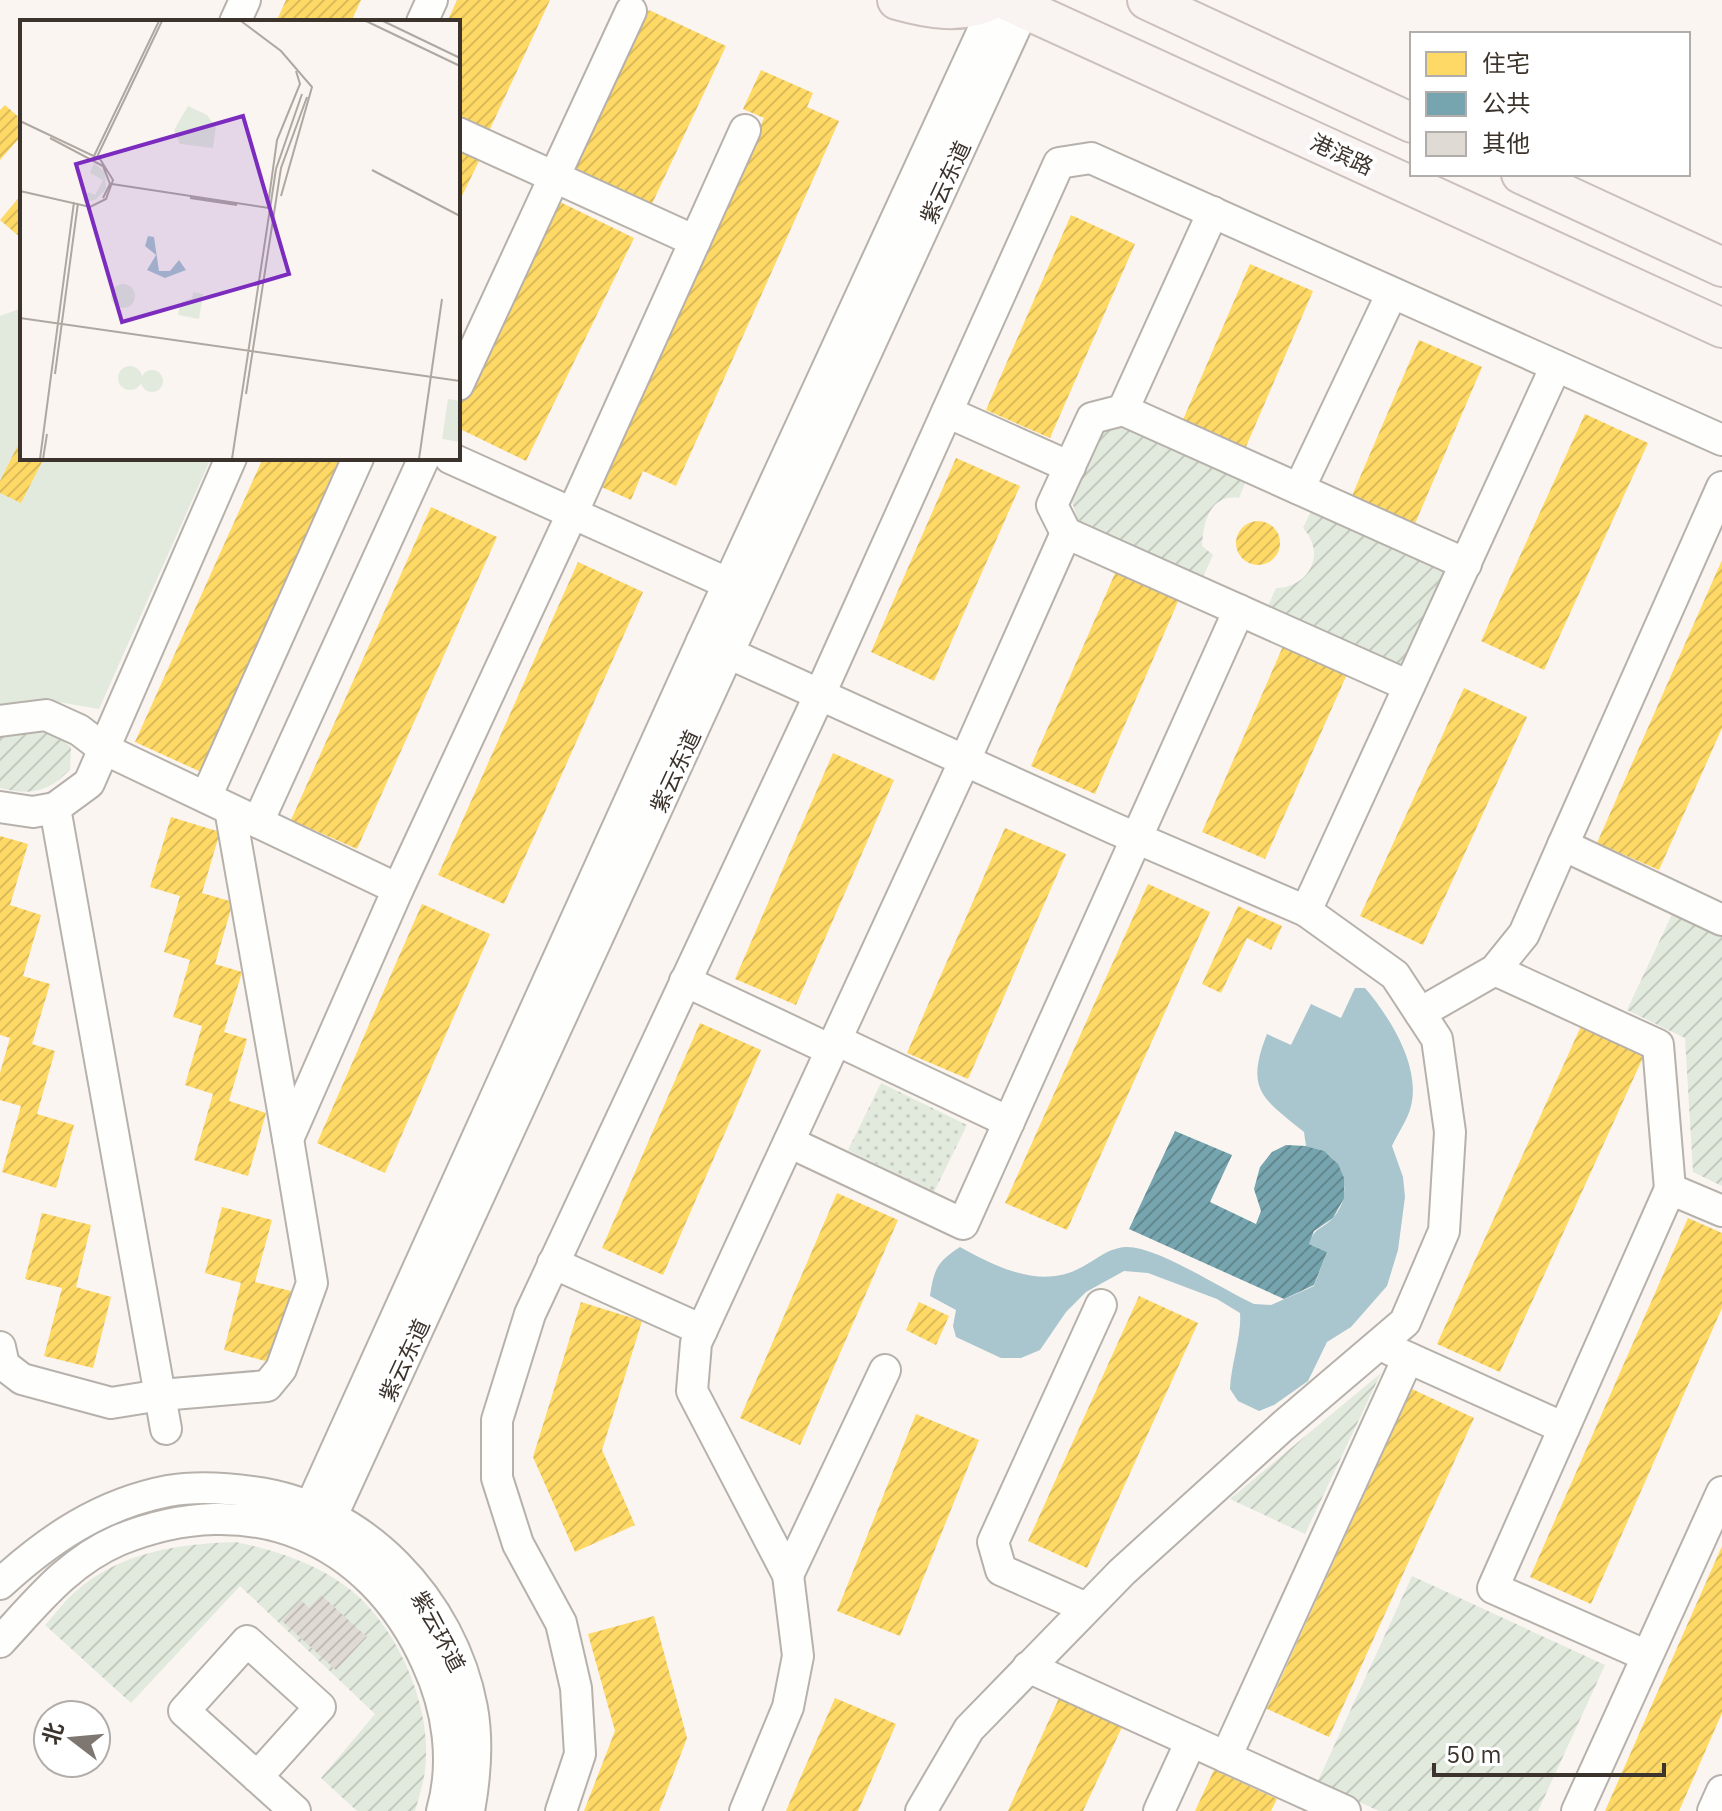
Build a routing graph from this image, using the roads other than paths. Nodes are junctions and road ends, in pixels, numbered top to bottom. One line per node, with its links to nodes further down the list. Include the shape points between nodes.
1 (245, 0): 7 (street)
2 (432, 0): 8 (street)
3 (897, 0): 5 (main road, via 961,10)
4 (1147, 0): 9 (main road)
5 (1009, 2): 18 (main road, 港滨路); 34 (street, 紫云东道)
6 (631, 11): 13 (street)
7 (236, 20)
8 (423, 20)
9 (1410, 122)
10 (745, 130): 15 (street)
11 (460, 134): 13 (street)
12 (1525, 176): 16 (main road)
13 (555, 177): 15 (street); 20 (street)
14 (1213, 212): 17 (street); 21 (street); 22 (street, via 1091,158 1059,163)
15 (695, 241): 31 (street)
16 (1722, 267)
17 (1392, 293): 19 (street); 30 (street)
18 (1722, 328)
19 (1556, 366): 23 (street); 33 (street)
20 (460, 381)
21 (1123, 410): 28 (street, via 1092,418); 30 (street)
22 (947, 412): 28 (street); 38 (street)
23 (1722, 440)
24 (230, 460): 40 (street)
25 (357, 460): 42 (street)
26 (423, 460): 45 (street)
27 (454, 460): 31 (street)
28 (1070, 467): 32 (street, via 1052,505)
29 (1722, 487): 47 (street)
30 (1299, 489): 33 (street)
31 (572, 514): 34 (street); 48 (street)
32 (1066, 533): 35 (street); 41 (street)
33 (1466, 564): 37 (street)
34 (743, 590): 36 (street, 紫云东道)
35 (1239, 610): 37 (street); 46 (street)
36 (716, 647): 38 (street); 70 (street, 紫云东道)
37 (1409, 686): 49 (street)
38 (820, 694): 41 (street); 52 (street)
39 (0, 721): 40 (street, via 46,715)
40 (104, 749): 42 (street); 44 (street, via 89,783)
41 (965, 760): 46 (street); 54 (street)
42 (218, 803): 45 (street); 56 (street)
43 (0, 807): 44 (street, via 33,812)
44 (55, 808): 67 (street)
45 (258, 822): 48 (street)
46 (1137, 838): 49 (street); 55 (street)
47 (1563, 845): 50 (street); 51 (street, via 1524,934)
48 (398, 889): 56 (street)
49 (1306, 911): 53 (street, via 1395,975)
50 (1722, 920)
51 (1495, 970): 53 (street); 58 (street, via 1658,1045)
52 (685, 981): 54 (street); 60 (street)
53 (1420, 1013): 63 (street, via 1437,1039 1450,1132 1444,1231 1405,1322)
54 (834, 1045): 55 (street); 57 (street)
55 (1009, 1122): 57 (street, via 963,1224)
56 (288, 1139): 67 (street, via 312,1283 281,1369 267,1386)
57 (789, 1142): 62 (street)
58 (1670, 1189): 59 (street); 68 (street)
59 (1722, 1211)
60 (553, 1263): 62 (street); 88 (street, via 530,1314 497,1420 497,1478 518,1544 561,1623 576,1688 580,1754)
61 (1101, 1305): 76 (street, via 993,1542 1001,1570)
62 (702, 1330): 74 (street, via 692,1391)
63 (1378, 1345): 65 (street); 76 (street)
64 (0, 1347): 67 (street, via 4,1365 22,1379 111,1403)
65 (1408, 1358): 68 (street); 82 (street)
66 (885, 1370): 74 (street)
67 (161, 1395): 69 (street)
68 (1564, 1428): 79 (street, via 1493,1588)
69 (166, 1429)
70 (350, 1447): 72 (street, 紫云东道); 73 (street, via 356,1505)
71 (1722, 1492): 79 (street)
72 (320, 1522): 73 (street, 紫云环道); 75 (street, 紫云环道, via 273,1494 195,1488 147,1496 80,1523); 77 (street, 紫云环道, via 275,1525 232,1519 160,1527 91,1555 66,1571)
73 (372, 1561): 86 (street, 紫云环道, via 417,1639 440,1696 448,1748); 87 (street, 紫云环道, via 404,1572 436,1615 464,1675 475,1735)
74 (788, 1575): 89 (street, via 798,1656 788,1707)
75 (0, 1585): 77 (street)
76 (1086, 1608): 80 (street)
77 (28, 1611): 78 (street, 紫云环道)
78 (2, 1634)
79 (1647, 1656): 93 (street)
80 (1028, 1667): 81 (street); 90 (street, via 969,1729)
81 (1191, 1741): 82 (street); 91 (street)
82 (1226, 1757): 92 (street)
83 (257, 1777): 83 (street, via 320,1707 247,1641 184,1711); 85 (street)
84 (1722, 1791): 94 (street)
85 (295, 1811)
86 (442, 1811)
87 (469, 1811)
88 (561, 1811)
89 (745, 1811)
90 (921, 1811)
91 (1159, 1811)
92 (1345, 1811)
93 (1577, 1811)
94 (1713, 1811)

